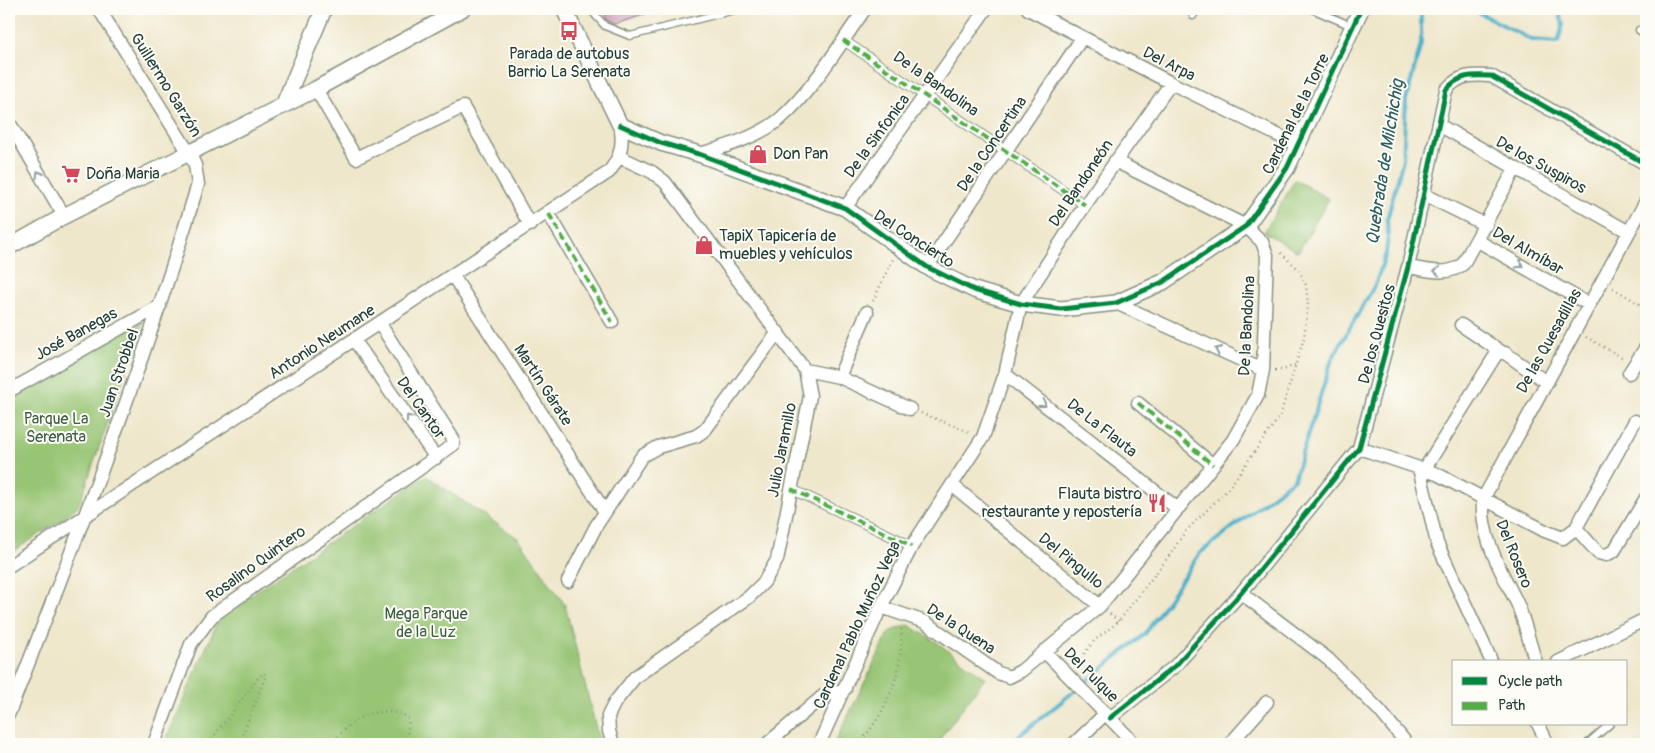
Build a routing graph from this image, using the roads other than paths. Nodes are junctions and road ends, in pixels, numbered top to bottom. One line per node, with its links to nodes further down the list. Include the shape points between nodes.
1 (99, 9): 27 (street, Guillermo Garzón)
2 (324, 9): 22 (street)
3 (462, 9): 20 (street)
4 (564, 9): 24 (street)
5 (590, 9): 6 (lane, via 605,26 630,36)
6 (739, 9)
7 (865, 9): 18 (street)
8 (986, 9): 21 (street, De la Sinfonica)
9 (1028, 9): 17 (street, Del Arpa)
10 (1198, 9): 13 (lane)
11 (1312, 9): 14 (lane)
12 (1361, 9): 14 (street, Cardenal de la Torre)
13 (1193, 16)
14 (1353, 26): 26 (street, Cardenal de la Torre)
15 (1639, 30): 16 (lane)
16 (1646, 35)
17 (1082, 38): 19 (street, Del Arpa); 28 (street, De la Concertina)
18 (843, 40): 21 (street, De la Bandolina); 29 (street, via 799,100 778,120 725,147)
19 (1171, 83): 26 (street, Del Arpa); 31 (street, Del Bandoneón)
20 (316, 89): 22 (street); 40 (street, via 356,158 463,107)
21 (926, 96): 28 (street, De la Bandolina); 37 (street, De la Sinfonica)
22 (283, 106): 27 (street)
23 (9, 122): 39 (street, one-way to 23)
24 (620, 124): 29 (street, Del Concierto, via 661,143); 30 (street, via 623,139)
25 (1439, 125): 32 (street, De los Quesitos, via 1446,90 1452,83 1467,75 1491,76); 33 (street, De los Suspiros); 34 (street, De los Quesitos)
26 (1298, 145): 42 (street, Cardenal de la Torre, via 1287,168)
27 (189, 153): 39 (street); 52 (street, Juan Strobbel, via 198,184)
28 (1006, 153): 36 (street, De la Bandolina); 46 (street, De la Concertina)
29 (699, 154): 37 (street, Del Concierto)
30 (620, 157): 38 (street, Antonio Neumane, via 609,172); 57 (street, Julio Jaramillo, via 665,182)
31 (1115, 161): 36 (street, Del Bandoneón); 42 (street, De la Bandolina)
32 (1646, 164)
33 (1515, 169): 41 (street); 43 (street, De los Suspiros)
34 (1423, 194): 41 (street); 47 (street, De los Quesitos)
35 (1646, 201): 43 (street, De las Quesadillas)
36 (1085, 205): 50 (street, Del Bandoneón)
37 (845, 208): 46 (street, Del Concierto)
38 (549, 214): 40 (street, Antonio Neumane); 54 (street)
39 (64, 216): 45 (street)
40 (530, 225): 48 (street, Antonio Neumane)
41 (1486, 225): 44 (street)
42 (1246, 226): 49 (street, Del Concierto, via 1163,282); 63 (street, De la Bandolina, via 1262,242 1267,255)
43 (1628, 232): 51 (street, De las Quesadillas)
44 (1478, 241): 47 (street, one-way to 47, via 1464,264 1455,270 1444,272); 51 (street, Del Almíbar, one-way to 51)
45 (9, 248)
46 (927, 267): 50 (street, Del Concierto, via 974,290)
47 (1408, 267): 71 (street, De los Quesitos)
48 (453, 276): 55 (street, Antonio Neumane); 80 (street, Martín Gárate)
49 (1116, 303): 50 (street, Del Concierto, via 1061,309); 63 (street, one-way to 49)
50 (1021, 304): 64 (street, Cardenal Pablo Muñoz Vega)
51 (1588, 304): 66 (street, De las Quesadillas)
52 (160, 306): 67 (street, José Banegas); 81 (street, Juan Strobbel)
53 (868, 312): 65 (street)
54 (612, 322)
55 (380, 324): 58 (street, Antonio Neumane); 72 (street, Del Cantor, via 453,439 450,448)
56 (1461, 325): 60 (street)
57 (778, 332): 62 (street, Julio Jaramillo); 80 (street, via 705,430 642,456)
58 (355, 341): 72 (street, Del Cantor, one-way to 58); 81 (street, Antonio Neumane)
59 (1646, 347): 61 (street)
60 (1500, 352): 66 (street); 74 (street)
61 (1632, 369)
62 (805, 370): 65 (street); 76 (street, Julio Jaramillo, via 810,396)
63 (1263, 370): 73 (street, De la Bandolina, via 1258,395 1233,440)
64 (1005, 374): 75 (street, Cardenal Pablo Muñoz Vega, via 983,437); 79 (street, De La Flauta, one-way to 79)
65 (840, 377): 69 (street)
66 (1546, 382): 78 (street, De las Quesadillas)
67 (9, 391)
68 (1138, 403): 73 (street)
69 (910, 409)
70 (1635, 421): 82 (street)
71 (1359, 448): 74 (street); 86 (street, De los Quesitos)
72 (436, 458): 101 (street, Rosalino Quintero, via 212,616 191,644)
73 (1213, 465): 79 (street, De la Bandolina)
74 (1422, 469): 78 (street); 91 (street, via 1437,543)
75 (952, 485): 83 (street, Cardenal Pablo Muñoz Vega); 87 (street, Del Pingullo)
76 (791, 489): 83 (street); 102 (street, Julio Jaramillo, via 777,560 764,582 749,598 635,677 608,716)
77 (1646, 498): 82 (street, via 1614,551 1606,556 1598,553)
78 (1483, 499): 82 (street, via 1563,538); 92 (street, Del Rosero, via 1484,530 1504,580 1518,604)
79 (1178, 509): 87 (street, De la Bandolina)
80 (605, 512): 85 (street)
81 (86, 515): 84 (street, Antonio Neumane); 97 (street, Juan Strobbel)
82 (1576, 528)
83 (912, 546): 88 (street, Cardenal Pablo Muñoz Vega)
84 (9, 566)
85 (568, 581)
86 (1241, 593): 98 (street, De los Quesitos, via 1175,666); 108 (street, via 1328,659 1380,711)
87 (1100, 606): 90 (street, De la Bandolina)
88 (881, 607): 94 (street, De la Quena, via 924,622 998,673 1009,677); 95 (street, Cardenal Pablo Muñoz Vega)
89 (1646, 619): 93 (street)
90 (1044, 651): 94 (street, De la Bandolina); 98 (street, Del Pulque)
91 (1490, 658)
92 (1535, 660)
93 (1562, 660)
94 (1021, 671)
95 (845, 689): 103 (street, via 823,696); 104 (street, Cardenal Pablo Muñoz Vega)
96 (1267, 702): 107 (street)
97 (9, 713)
98 (1108, 716): 105 (street, De los Quesitos); 106 (street, Del Pulque)
99 (1539, 726): 109 (street)
100 (1608, 726): 110 (lane)
101 (154, 744)
102 (613, 744)
103 (767, 744)
104 (820, 744)
105 (1074, 744)
106 (1135, 744)
107 (1230, 744)
108 (1406, 744)
109 (1548, 744)
110 (1588, 744)

